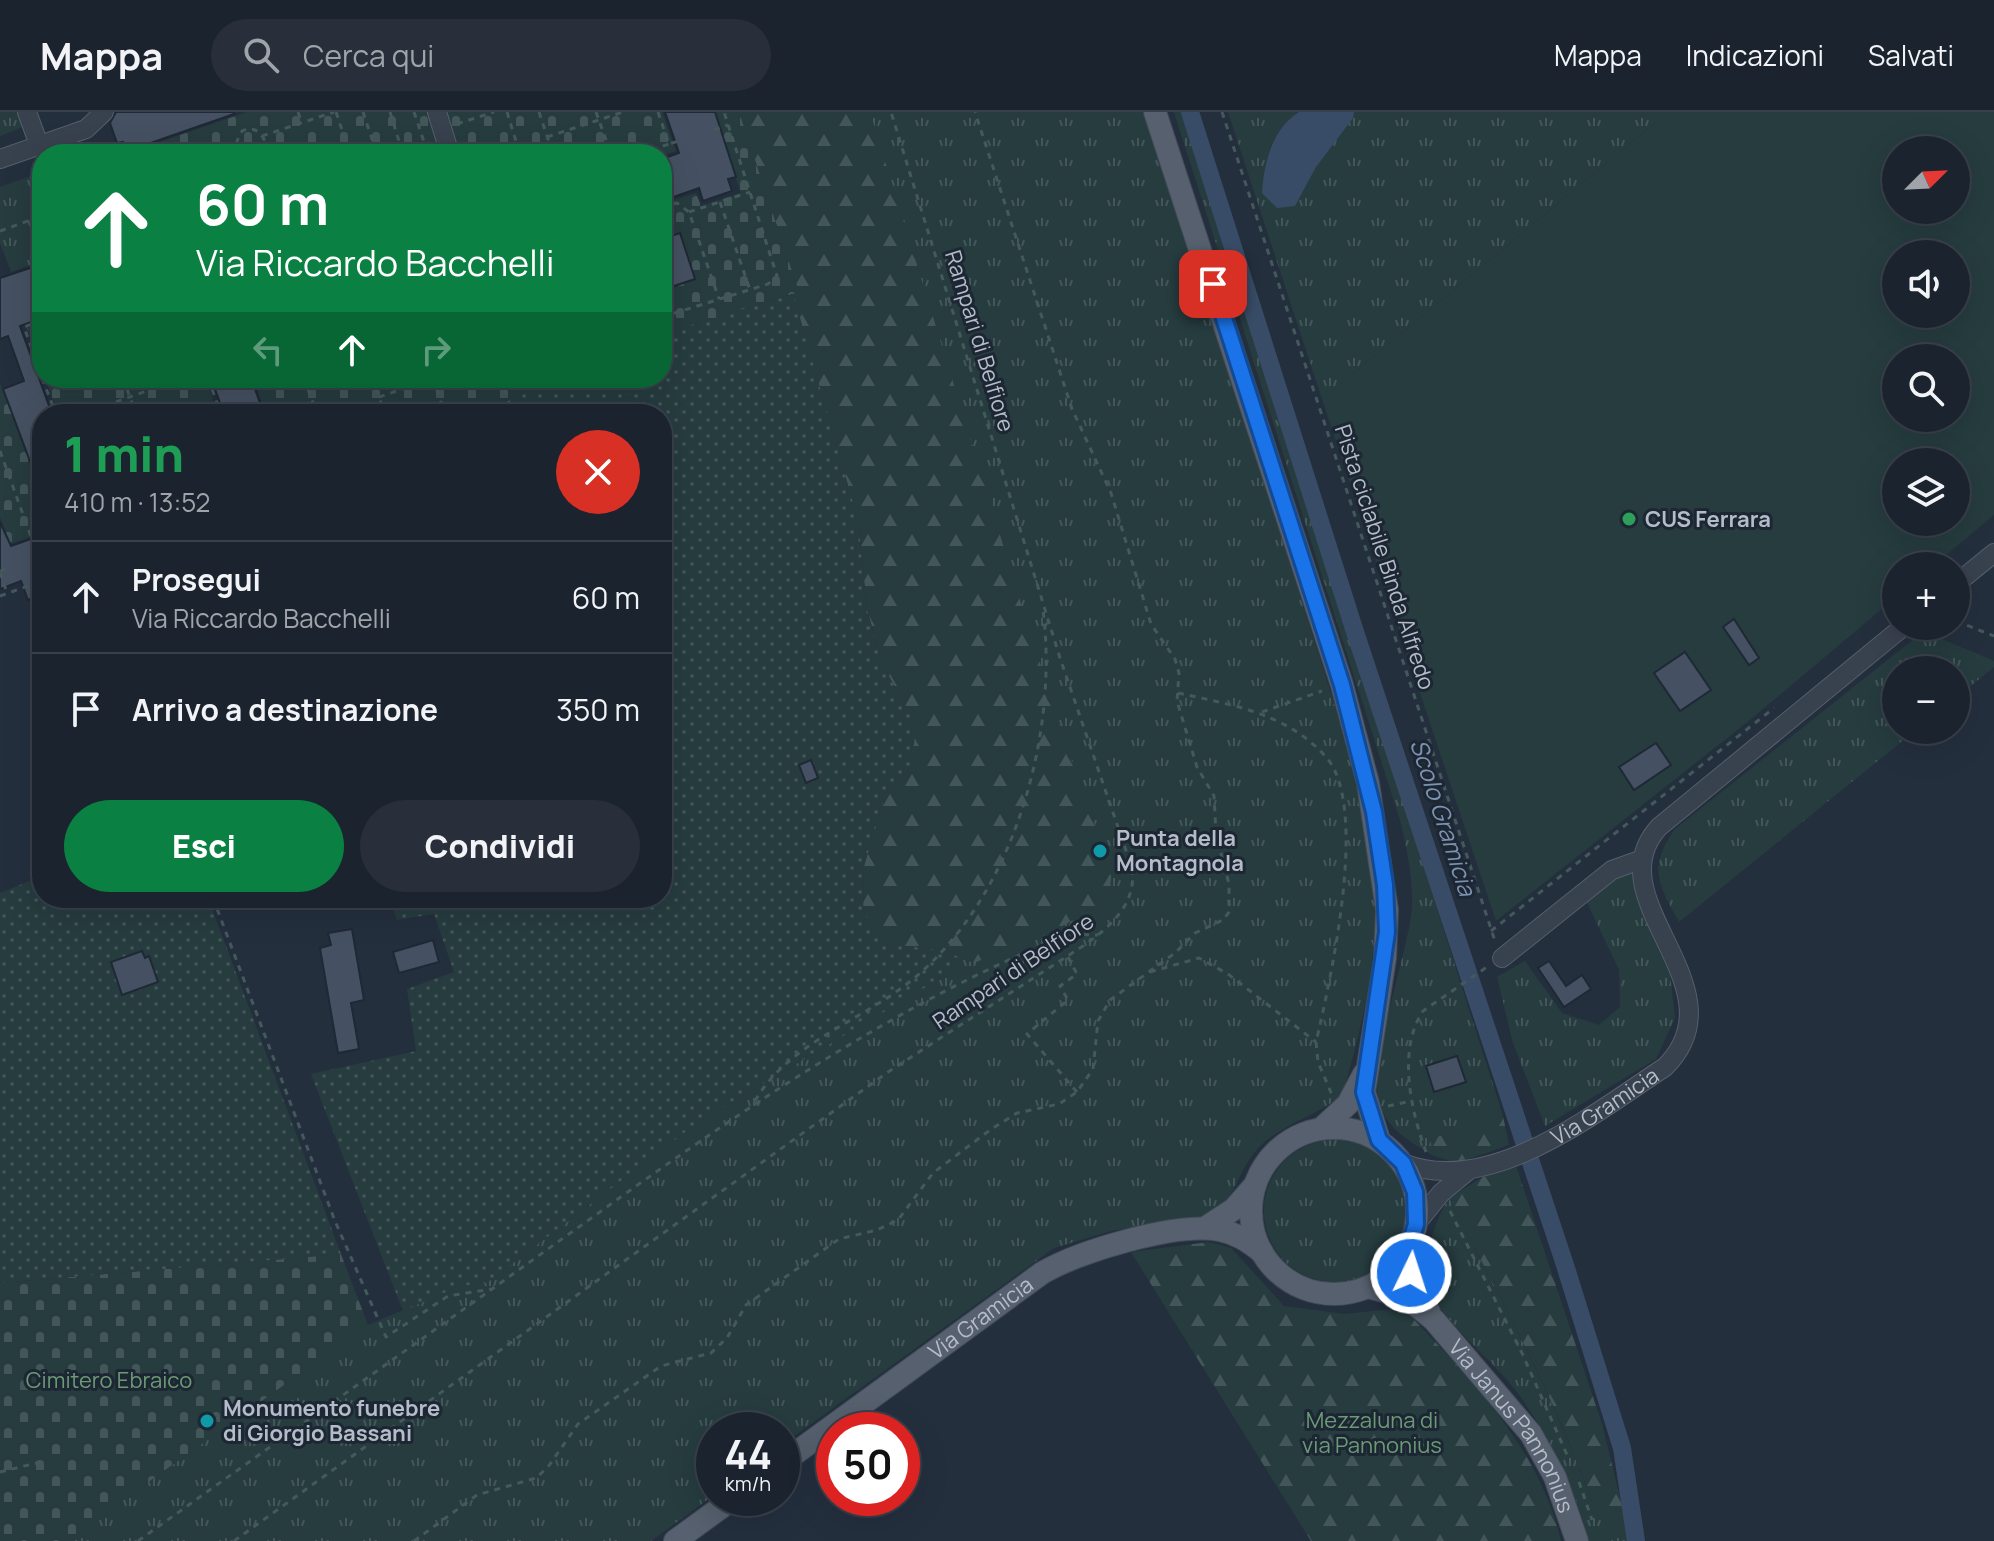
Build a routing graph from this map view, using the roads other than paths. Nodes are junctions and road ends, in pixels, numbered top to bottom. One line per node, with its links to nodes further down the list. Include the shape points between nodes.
1 (27, 112): 5 (street)
2 (104, 112): 6 (street, via 86,129)
3 (1158, 112): 15 (main road, via 1342,685 1374,812 1387,910 1383,973)
4 (439, 120): 7 (street)
5 (39, 144)
6 (42, 144)
7 (447, 144)
8 (32, 148): 9 (street)
9 (0, 159)
10 (1994, 553): 11 (street)
11 (1970, 573)
12 (1887, 640): 13 (street, via 1659,827)
13 (1640, 860): 14 (street, via 1612,870); 19 (street, Via Gramicia, via 1649,898 1688,997 1686,1042 1665,1067 1546,1143)
14 (1496, 962)
15 (1365, 1073): 16 (main road, via 1348,1104); 17 (main road, via 1367,1108)
16 (1322, 1128): 17 (main road, Via Gramicia, via 1358,1131); 20 (main road, Via Gramicia, via 1285,1144)
17 (1379, 1140): 18 (main road, Via Gramicia)
18 (1403, 1163): 19 (street, Via Gramicia, via 1434,1172); 21 (main road, Via Gramicia, via 1415,1192)
19 (1469, 1170): 21 (street, Via Gramicia)
20 (1256, 1183): 22 (main road, Via Gramicia, via 1234,1209); 24 (main road, via 1252,1220)
21 (1416, 1224): 23 (main road, Via Gramicia)
22 (1205, 1228): 24 (main road, Via Gramicia, via 1236,1234); 27 (main road, Via Gramicia, via 1113,1244 1060,1262)
23 (1409, 1247): 25 (main road, Via Gramicia, via 1387,1275); 26 (main road, Via Janus Pannonius, via 1416,1288)
24 (1262, 1252): 25 (main road, Via Gramicia, via 1289,1280 1312,1291 1335,1294)
25 (1368, 1287): 26 (main road, Via Janus Pannonius, via 1404,1297)
26 (1434, 1320): 29 (main road, Via Janus Pannonius, via 1531,1434)
27 (800, 1450)
28 (709, 1516): 30 (main road)
29 (1585, 1534)
30 (675, 1541)

